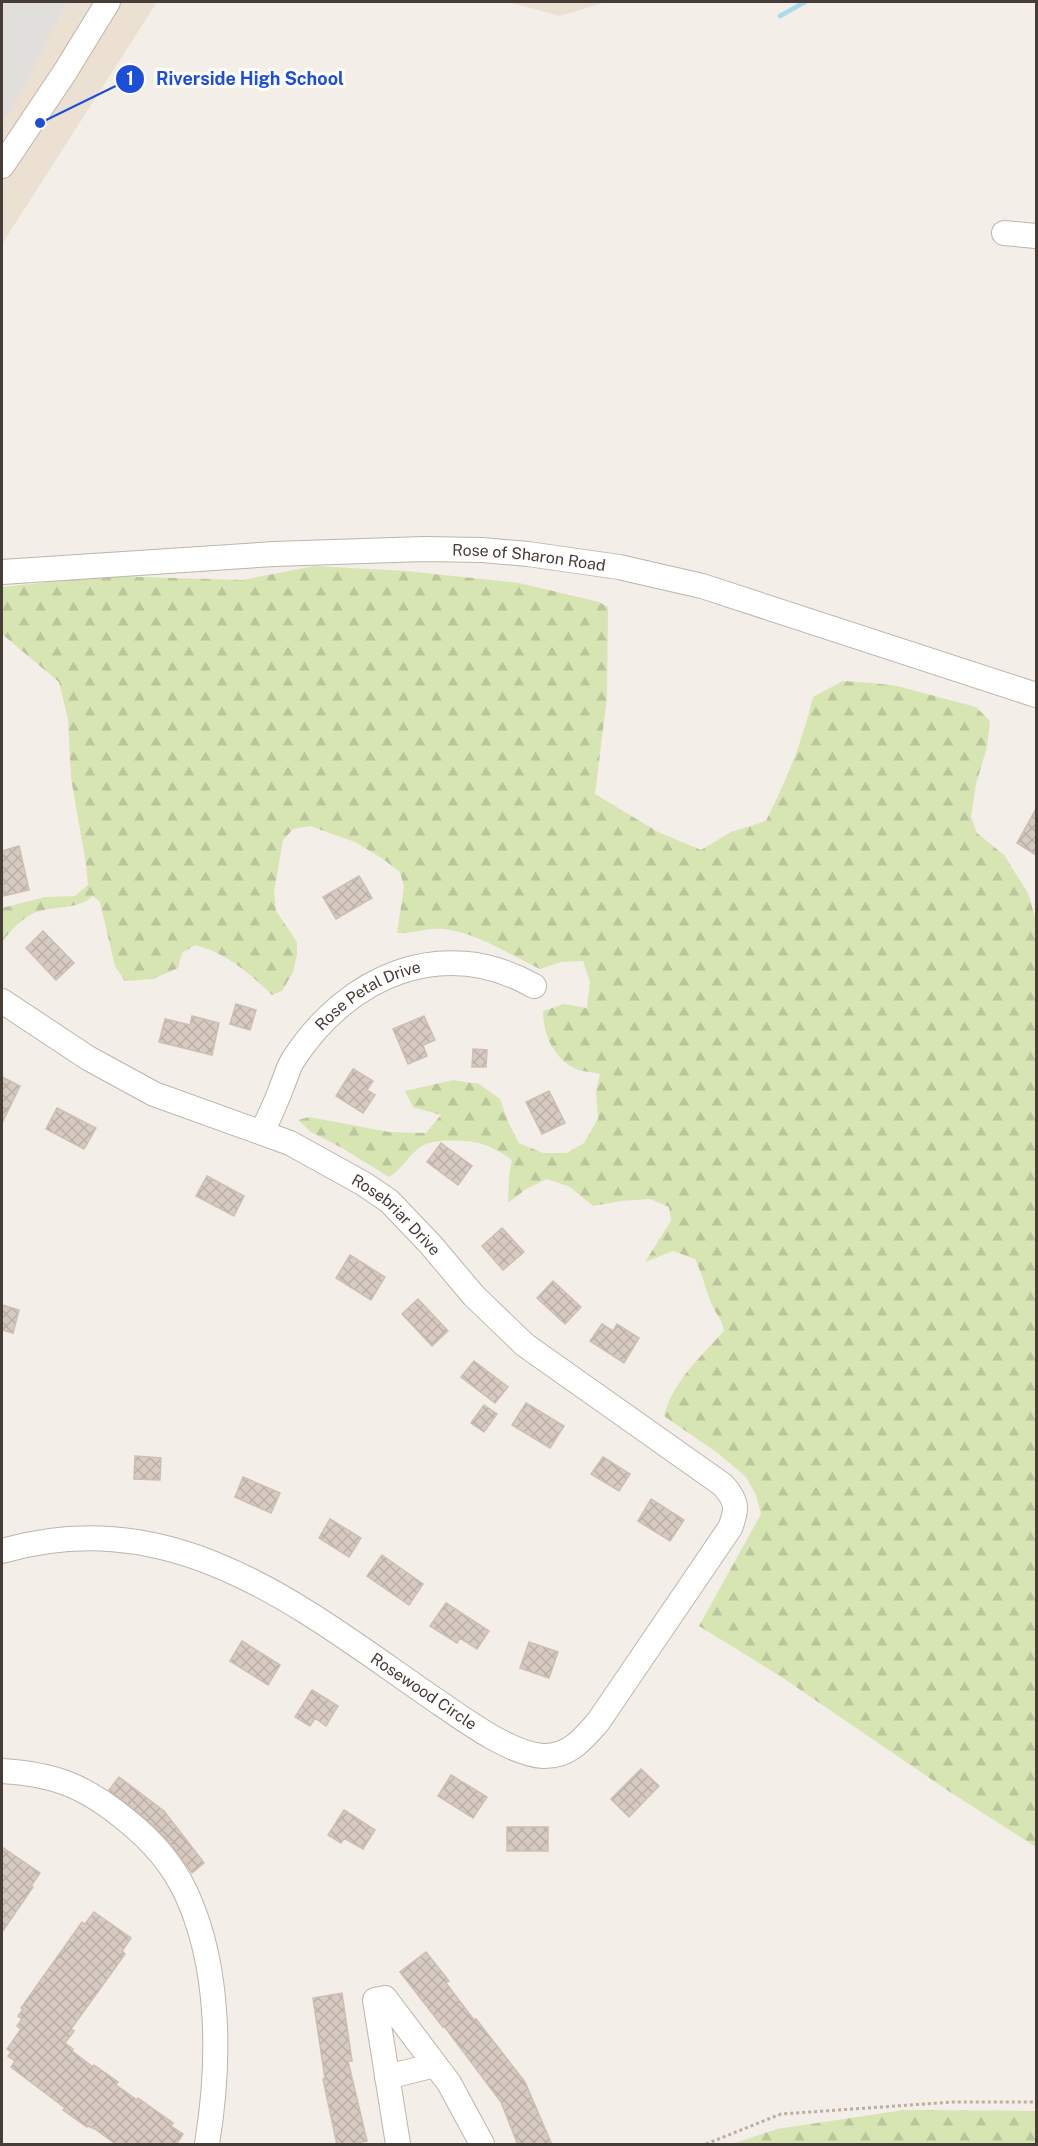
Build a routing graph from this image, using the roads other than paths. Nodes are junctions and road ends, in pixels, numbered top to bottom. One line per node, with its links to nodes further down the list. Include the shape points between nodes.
1 (108, 2): 2 (street)
2 (2, 166)
3 (1004, 234): 4 (street)
4 (1036, 236)
5 (2, 572): 6 (street, Rose of Sharon Road, via 424,549 528,554 619,567 702,586)
6 (1036, 695)
7 (534, 986): 9 (street, Rose Petal Drive, via 513,974 471,964 450,962 399,971 348,1000 316,1031 288,1069)
8 (2, 1001): 9 (street, Rosebriar Drive, via 88,1058 154,1094)
9 (262, 1132): 10 (street, Rosebriar Drive, via 316,1156 389,1201 507,1329 544,1360 711,1475 733,1496)
10 (735, 1505): 11 (street, Rosewood Circle, via 730,1528 598,1722 569,1750 543,1756 526,1753 469,1723 266,1587 189,1553 109,1538 80,1537)
11 (2, 1551)
12 (2, 1771): 15 (street, via 76,1785 106,1804 137,1828 167,1862 186,1893 202,1939 211,1985 216,2052)
13 (435, 2065): 14 (street); 14 (street, via 385,1998 375,2000); 17 (street)
14 (387, 2077): 16 (street)
15 (207, 2145)
16 (398, 2145)
17 (482, 2145)

